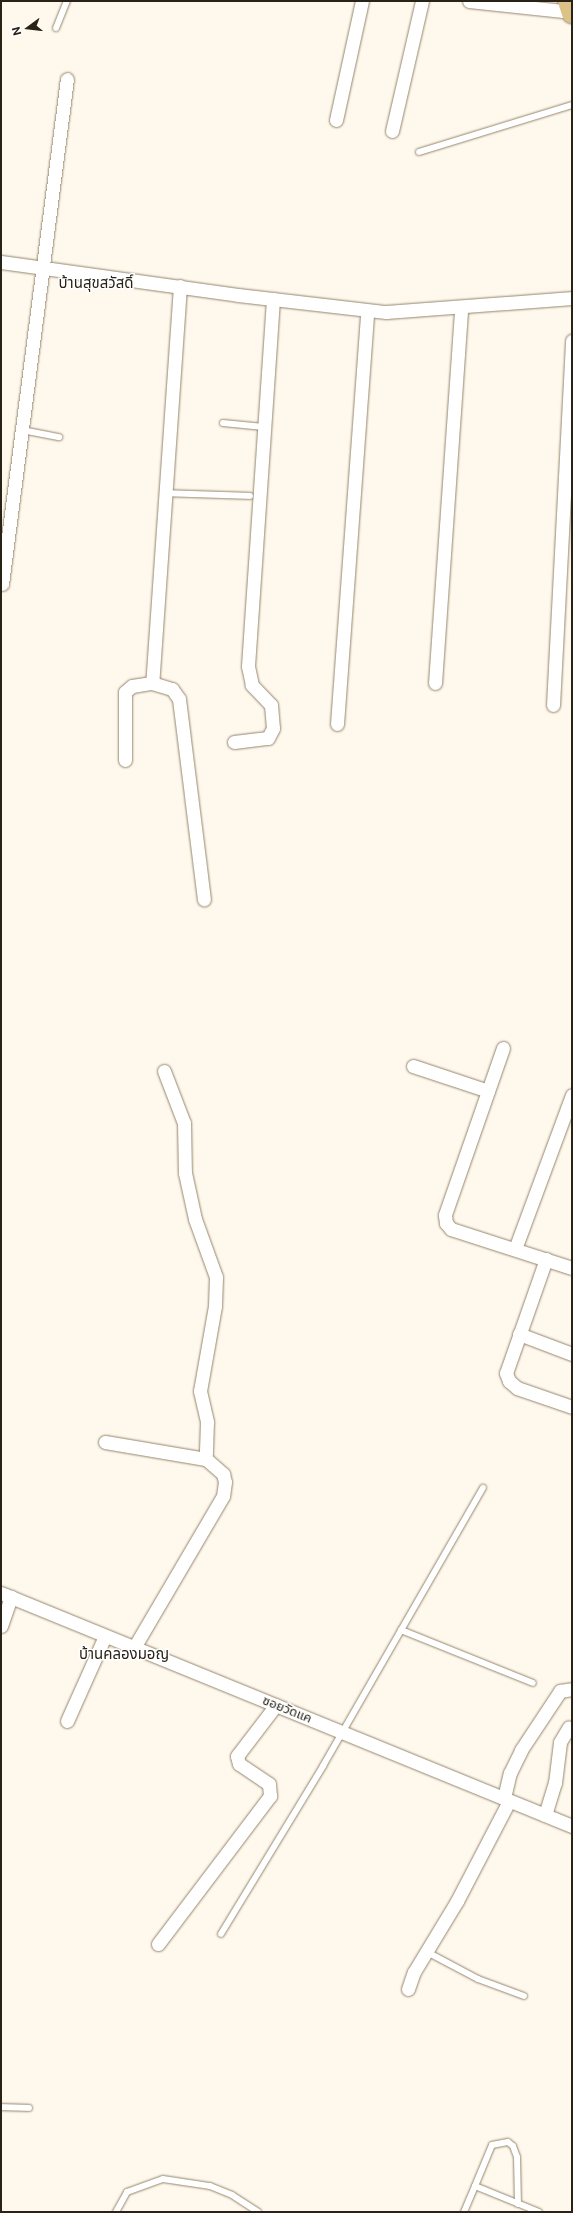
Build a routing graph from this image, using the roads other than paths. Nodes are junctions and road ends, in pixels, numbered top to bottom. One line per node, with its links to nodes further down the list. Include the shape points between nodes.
1 (67, 1): 7 (lane)
2 (362, 1): 10 (street)
3 (422, 1): 11 (street)
4 (469, 1): 6 (street)
5 (568, 1): 6 (main road)
6 (572, 12)
7 (56, 28)
8 (67, 79): 14 (street)
9 (572, 105): 12 (lane)
10 (336, 120)
11 (392, 131)
12 (419, 152)
13 (1, 262): 14 (street)
14 (45, 268): 15 (street); 23 (street)
15 (180, 286): 17 (street); 25 (street)
16 (572, 298): 18 (street)
17 (272, 299): 19 (street); 22 (street)
18 (461, 308): 19 (street, via 412,312); 29 (street)
19 (367, 311): 31 (street)
20 (572, 340): 30 (street)
21 (223, 423): 22 (lane)
22 (264, 427): 32 (street, via 248,666 252,686 271,705 273,728 268,738)
23 (22, 430): 24 (lane); 27 (street)
24 (60, 437)
25 (164, 493): 26 (lane); 28 (street)
26 (250, 496)
27 (2, 584)
28 (152, 683): 33 (street, via 132,686 125,692); 34 (street, via 172,689 179,699)
29 (435, 683)
30 (553, 705)
31 (337, 724)
32 (234, 742)
33 (125, 760)
34 (204, 899)
35 (503, 1048): 38 (street)
36 (413, 1066): 38 (street)
37 (164, 1071): 47 (street, via 184,1123 185,1173 195,1219 216,1277 215,1306 200,1391 207,1422)
38 (488, 1091): 40 (street, via 445,1215 446,1223 451,1229)
39 (572, 1095): 40 (street)
40 (515, 1249): 41 (street)
41 (546, 1259): 42 (street); 43 (street)
42 (572, 1268)
43 (519, 1334): 44 (street); 45 (street, via 506,1373 509,1381 517,1388)
44 (572, 1354)
45 (572, 1407)
46 (105, 1442): 47 (street)
47 (206, 1459): 53 (street, via 222,1474 225,1482 223,1496)
48 (483, 1488): 51 (lane)
49 (6, 1596): 50 (street); 52 (street, ซอยวัดแค)
50 (1, 1626)
51 (401, 1630): 54 (lane); 59 (lane)
52 (105, 1636): 53 (street, ซอยวัดแค); 57 (street)
53 (134, 1648): 56 (street, ซอยวัดแค)
54 (534, 1683)
55 (572, 1689): 60 (street, via 560,1691 521,1750 510,1773)
56 (276, 1706): 59 (street, ซอยวัดแค); 64 (street, via 237,1756 239,1764 269,1784 270,1796)
57 (67, 1721)
58 (569, 1727): 61 (street, via 560,1742 555,1783)
59 (342, 1732): 60 (street, ซอยวัดแค); 63 (lane)
60 (506, 1799): 61 (street, ซอยวัดแค); 65 (street, via 475,1868)
61 (544, 1815): 62 (street, ซอยวัดแค)
62 (572, 1826)
63 (221, 1934)
64 (158, 1944)
65 (427, 1952): 66 (street, via 414,1972); 67 (lane, via 478,1979)
66 (408, 1988)
67 (524, 1996)
68 (1, 2107): 69 (lane)
69 (29, 2108)
70 (475, 2186): 71 (lane); 71 (lane, via 492,2145 508,2142 513,2146 516,2157); 74 (lane)
71 (518, 2204): 75 (lane)
72 (116, 2212): 73 (lane, via 127,2192 162,2179 210,2186 232,2195)
73 (258, 2212)
74 (464, 2212)
75 (539, 2212)

